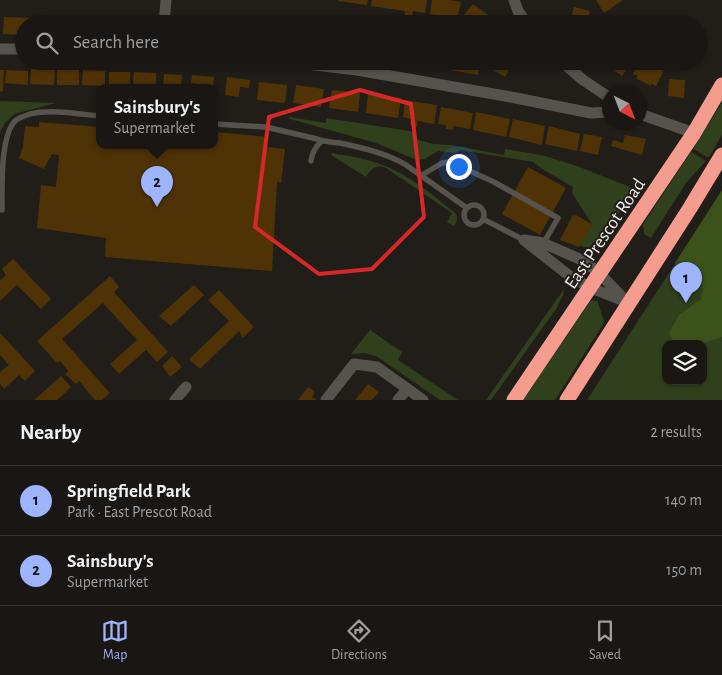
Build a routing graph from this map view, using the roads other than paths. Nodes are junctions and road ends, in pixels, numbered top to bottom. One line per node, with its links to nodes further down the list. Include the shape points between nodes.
1 (166, 0): 3 (street)
2 (514, 0): 4 (street)
3 (165, 15)
4 (521, 15)
5 (0, 49): 6 (street)
6 (15, 49)
7 (357, 70): 11 (street)
8 (571, 70): 10 (street)
9 (722, 85): 15 (highway, East Prescot Road)
10 (602, 93)
11 (602, 112)
12 (96, 116): 21 (lane, via 51,112 30,114 16,120 3,153)
13 (647, 116): 15 (street)
14 (218, 124): 16 (lane, via 266,127)
15 (694, 133): 25 (highway, East Prescot Road)
16 (322, 142): 18 (lane, via 312,154); 19 (lane, via 386,155)
17 (722, 155): 27 (highway)
18 (311, 161)
19 (422, 175): 20 (lane); 24 (lane, via 450,162 558,218)
20 (467, 208): 22 (lane, via 478,206 483,210); 22 (lane, via 468,222 476,224)
21 (2, 210)
22 (484, 219): 23 (lane)
23 (524, 240): 24 (street)
24 (541, 248): 25 (street, via 584,261); 26 (street, via 571,277)
25 (600, 274): 26 (highway, East Prescot Road); 27 (street)
26 (590, 288): 27 (street); 34 (highway, East Prescot Road)
27 (628, 303): 35 (highway)
28 (186, 387): 30 (street)
29 (407, 389): 31 (street, via 377,366 354,364); 32 (street); 33 (street)
30 (175, 400)
31 (326, 400)
32 (398, 400)
33 (423, 400)
34 (514, 400)
35 (567, 400)

